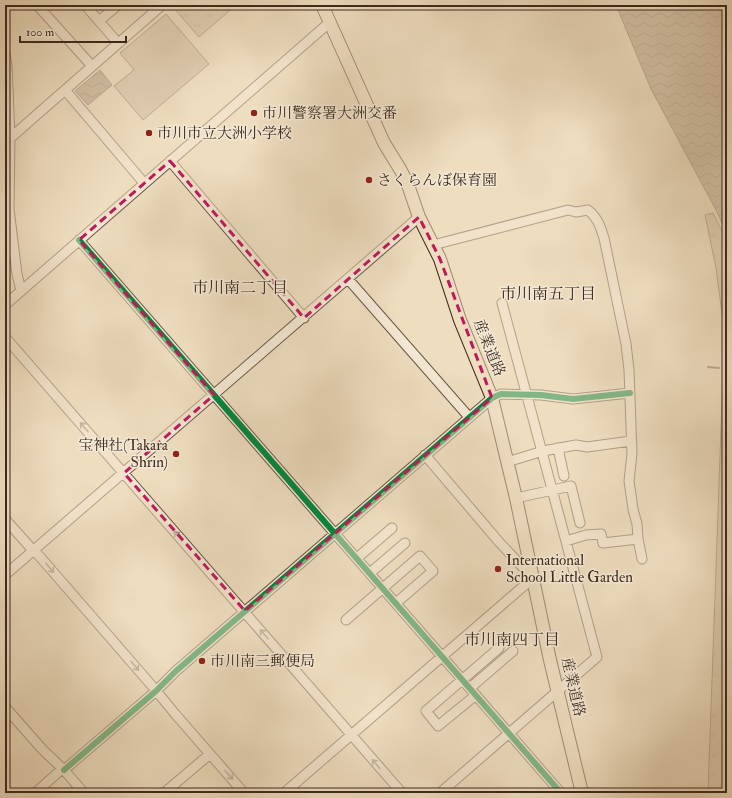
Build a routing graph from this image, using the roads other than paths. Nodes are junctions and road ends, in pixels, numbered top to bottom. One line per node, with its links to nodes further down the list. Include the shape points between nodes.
1 (37, 5): 10 (street)
2 (85, 5): 6 (street)
3 (118, 5): 6 (street)
4 (162, 5): 8 (street)
5 (322, 5): 7 (main road, 産業道路)
6 (99, 22): 8 (street)
7 (330, 22): 13 (street); 15 (main road, 産業道路, via 384,143 407,182)
8 (118, 43): 10 (street)
9 (5, 54): 12 (street)
10 (92, 66): 11 (street)
11 (64, 90): 12 (street); 14 (street)
12 (8, 140): 19 (street, via 9,210 18,282)
13 (170, 161): 14 (street); 22 (street)
14 (144, 183): 16 (street)
15 (419, 217): 17 (main road, 産業道路); 18 (street)
16 (80, 240): 19 (street); 25 (street)
17 (434, 245): 24 (street, via 568,210 588,210 600,224 604,238 626,344); 27 (main road, 産業道路, via 460,320)
18 (348, 279): 22 (street); 28 (street)
19 (22, 291): 21 (street)
20 (502, 302): 26 (street)
21 (5, 305)
22 (304, 318): 25 (street)
23 (5, 337): 34 (street, one-way to 23)
24 (630, 393): 26 (street, via 573,398); 29 (street)
25 (214, 395): 34 (street); 41 (street)
26 (527, 396): 27 (street, via 501,394); 31 (street)
27 (492, 398): 28 (street); 33 (main road, 産業道路)
28 (469, 417): 32 (street)
29 (631, 441): 30 (street); 42 (street, via 629,481)
30 (558, 448): 31 (street); 35 (street)
31 (543, 451): 33 (street); 36 (street)
32 (425, 454): 41 (street); 50 (street)
33 (507, 462): 37 (main road, 産業道路)
34 (124, 473): 45 (street); 53 (street, one-way to 34)
35 (564, 476)
36 (553, 490): 37 (street); 39 (street, via 571,486); 43 (street)
37 (516, 498): 50 (main road, 産業道路)
38 (5, 519): 45 (street)
39 (580, 522)
40 (392, 528): 46 (street)
41 (335, 533): 46 (street); 53 (street)
42 (638, 539): 43 (street, via 603,543 601,534); 47 (street)
43 (566, 541): 61 (street, via 597,657)
44 (405, 543): 48 (street)
45 (34, 550): 49 (street); 59 (street, one-way to 59)
46 (357, 558): 48 (street)
47 (642, 559)
48 (370, 573): 51 (street)
49 (5, 575)
50 (533, 578): 57 (street); 61 (main road, 産業道路)
51 (383, 588): 52 (street); 52 (street, via 420,556 433,571); 54 (street)
52 (396, 603): 57 (street)
53 (245, 612): 59 (street); 64 (street, one-way to 53)
54 (346, 620)
55 (499, 648): 58 (street)
56 (513, 651): 60 (street)
57 (442, 656): 58 (street); 64 (street)
58 (462, 680): 60 (street); 60 (street, via 426,711 438,726)
59 (156, 691): 65 (street); 66 (street)
60 (473, 692): 63 (street)
61 (557, 692): 63 (street); 75 (main road, 産業道路)
62 (5, 707): 66 (street)
63 (509, 733): 73 (street); 74 (street)
64 (351, 735): 71 (street); 72 (street, one-way to 64)
65 (210, 754): 69 (street); 70 (street, one-way to 70)
66 (63, 770): 67 (street); 68 (street)
67 (35, 793)
68 (84, 793)
69 (164, 793)
70 (244, 793)
71 (284, 793)
72 (402, 793)
73 (440, 793)
74 (560, 793)
75 (582, 793)

